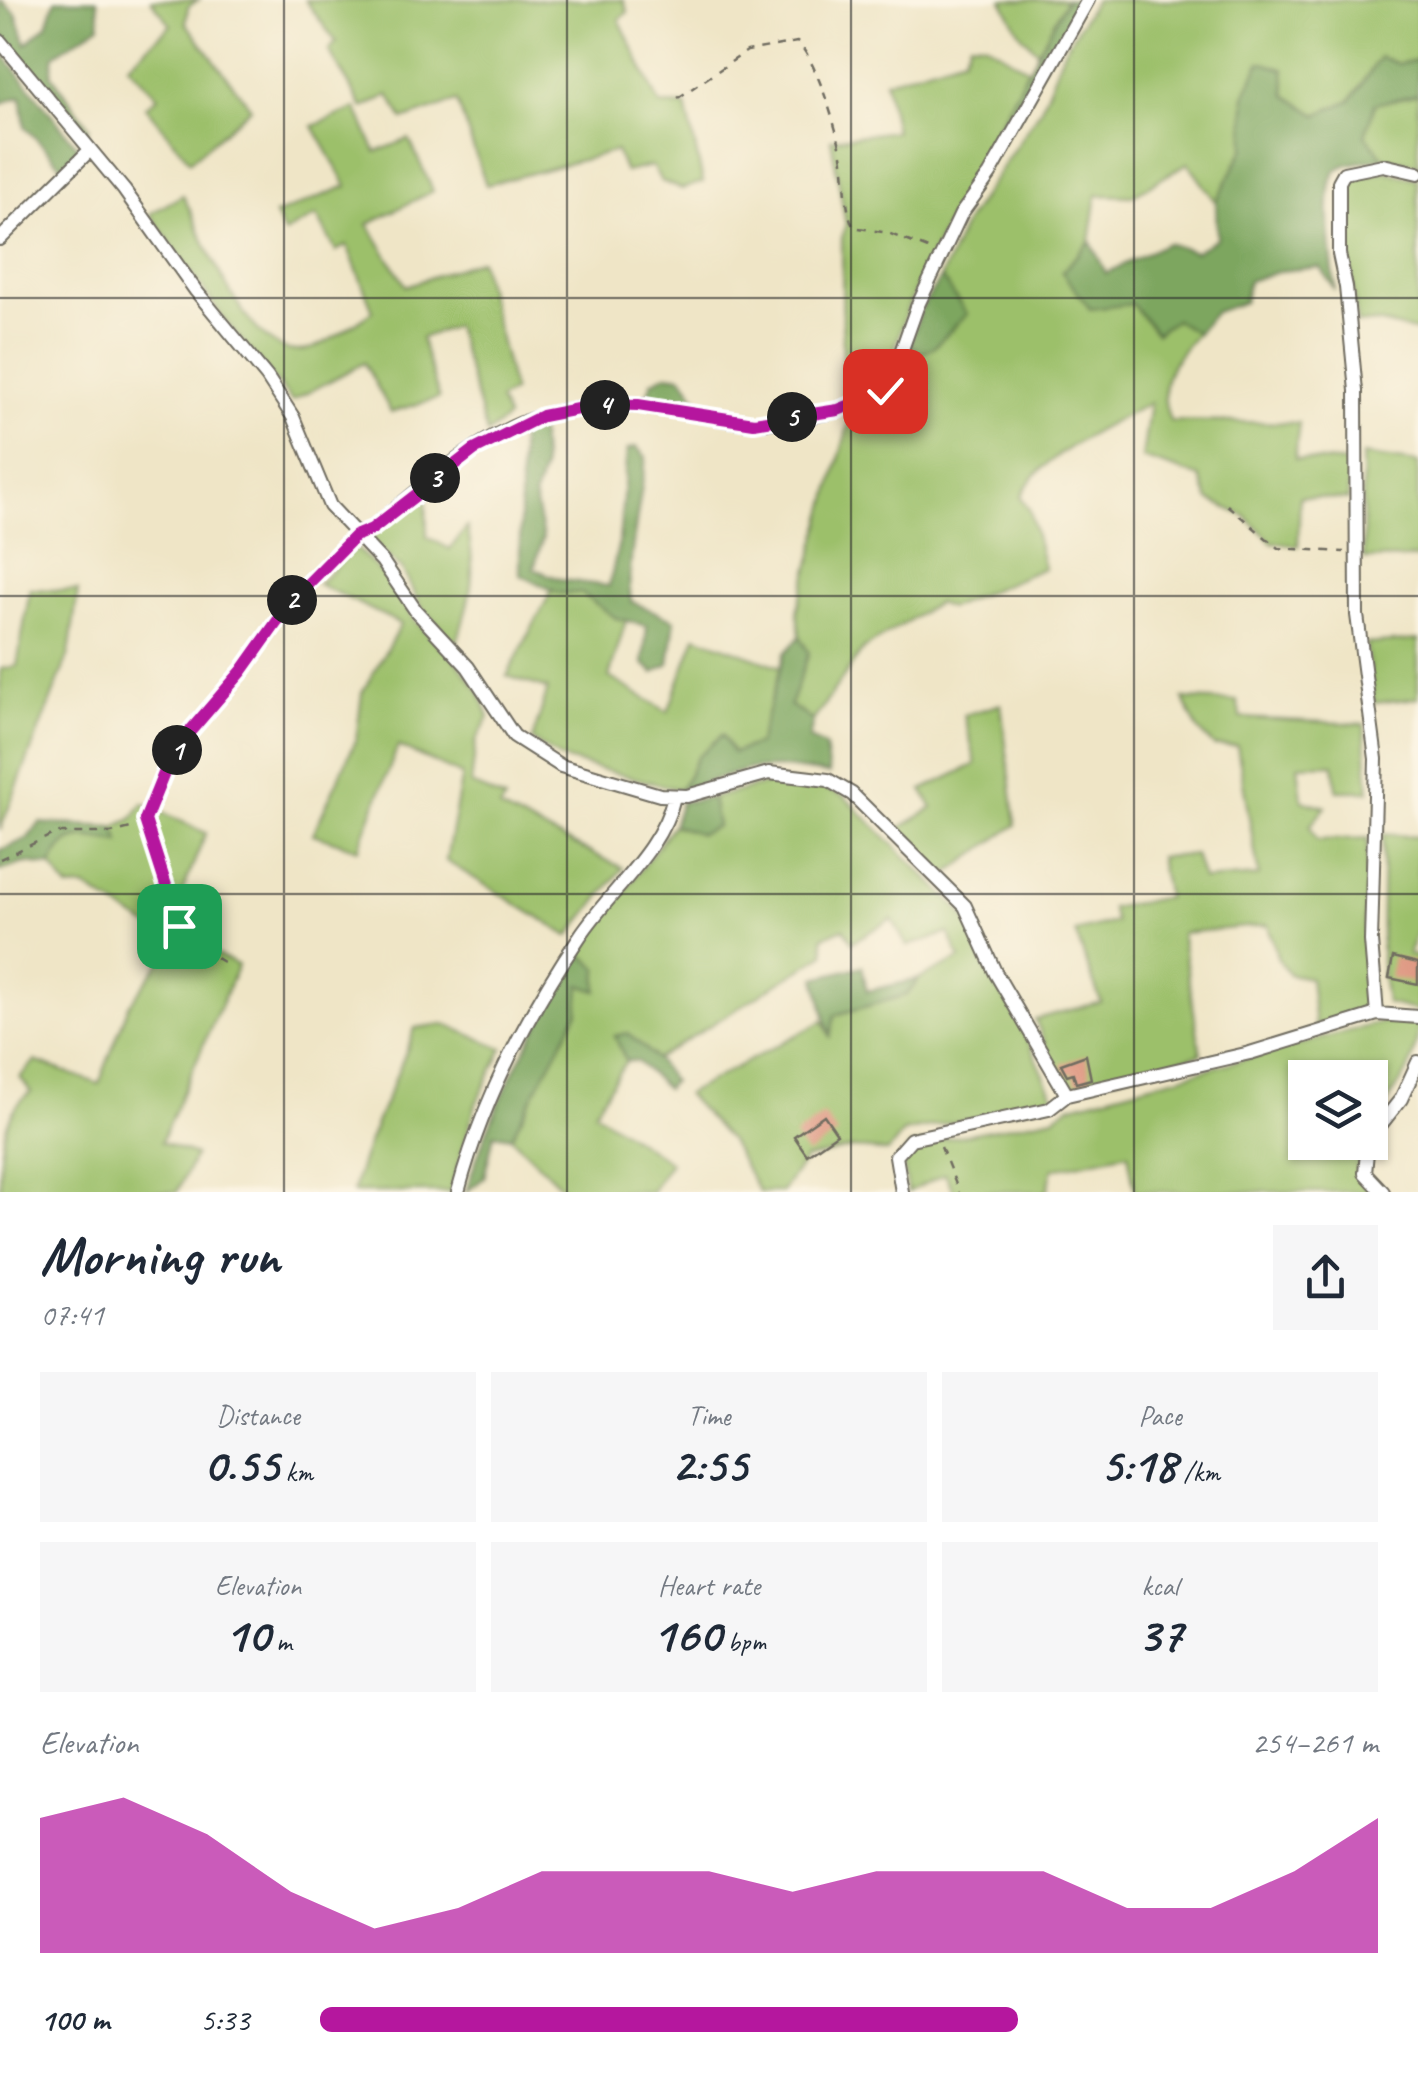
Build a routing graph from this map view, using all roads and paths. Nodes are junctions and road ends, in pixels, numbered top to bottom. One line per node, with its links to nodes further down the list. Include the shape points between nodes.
1 (1088, 0): 7 (street, via 961,214)
2 (0, 42): 4 (street)
3 (678, 98): 7 (path, via 746,51 797,42 822,90 841,152 844,205 853,227 888,233)
4 (90, 150): 6 (street); 9 (street, via 284,401 321,489)
5 (1418, 172): 10 (street, via 1383,165 1344,173 1339,182 1339,254 1356,391)
6 (0, 239)
7 (943, 257): 9 (street, via 889,386 873,400 754,423 638,405 542,416 498,434)
8 (1227, 505): 10 (path, via 1278,548)
9 (355, 536): 11 (street, via 382,561 416,612 468,667 498,718 528,748 561,766); 12 (path, via 294,598 186,736)
10 (1355, 552): 15 (street, via 1376,759 1371,941)
11 (674, 797): 18 (street, via 768,773 828,780 852,794 965,906 996,974); 22 (street, via 665,821 580,935 512,1055 482,1116)
12 (145, 820): 13 (path, via 128,831 56,833); 14 (path, via 185,939)
13 (0, 859)
14 (223, 962)
15 (1377, 1014): 16 (street); 18 (street)
16 (1418, 1017)
17 (1418, 1062): 19 (street)
18 (1067, 1095): 20 (street, via 1050,1109)
19 (1388, 1116)
20 (936, 1132): 23 (street, via 902,1146 896,1156); 24 (path)
21 (1367, 1160): 25 (street, via 1366,1173)
22 (458, 1192)
23 (902, 1192)
24 (959, 1192)
25 (1383, 1192)

